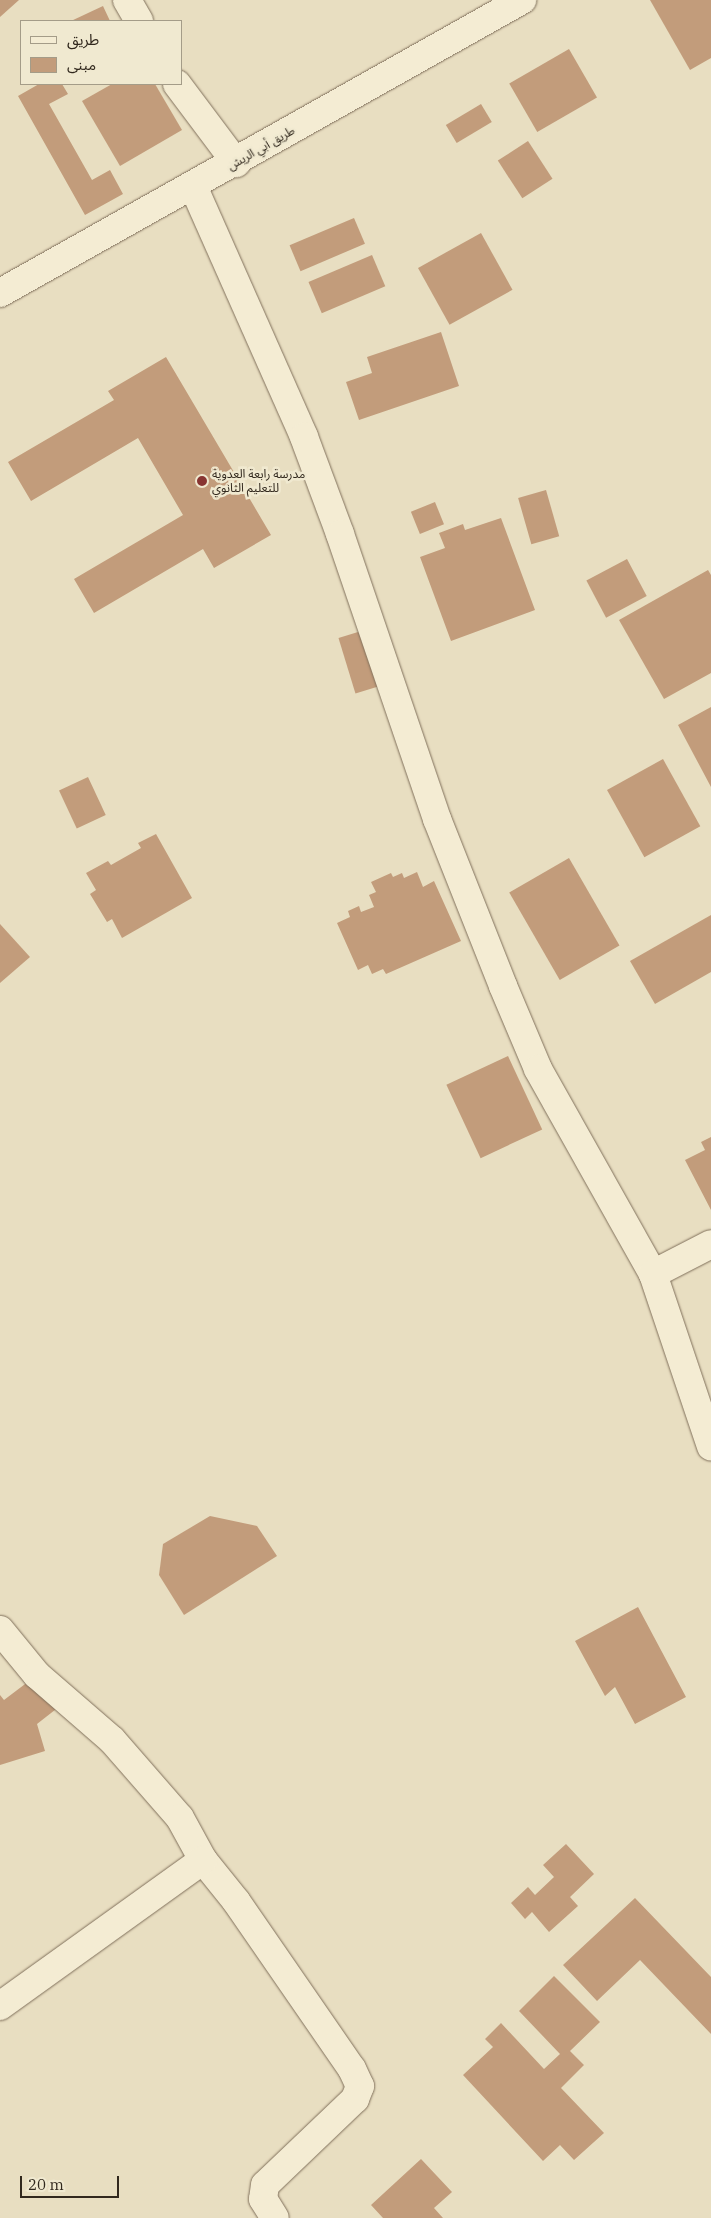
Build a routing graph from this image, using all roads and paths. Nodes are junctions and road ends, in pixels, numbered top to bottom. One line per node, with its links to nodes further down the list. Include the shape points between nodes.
1 (127, 0): 3 (street)
2 (522, 0): 5 (street, طريق أبي الريش)
3 (138, 20)
4 (178, 85): 5 (street)
5 (236, 163): 6 (street, طريق أبي الريش)
6 (193, 186): 7 (street, طريق أبي الريش); 9 (street, via 304,438 437,819 538,1069)
7 (0, 293)
8 (711, 1244): 9 (street)
9 (653, 1274): 10 (street)
10 (711, 1446)
11 (0, 1630): 12 (street, via 36,1675 112,1740 180,1818)
12 (203, 1860): 13 (street); 14 (street, via 242,1909 360,2086 355,2099 265,2185 264,2199)
13 (0, 2006)
14 (275, 2218)

